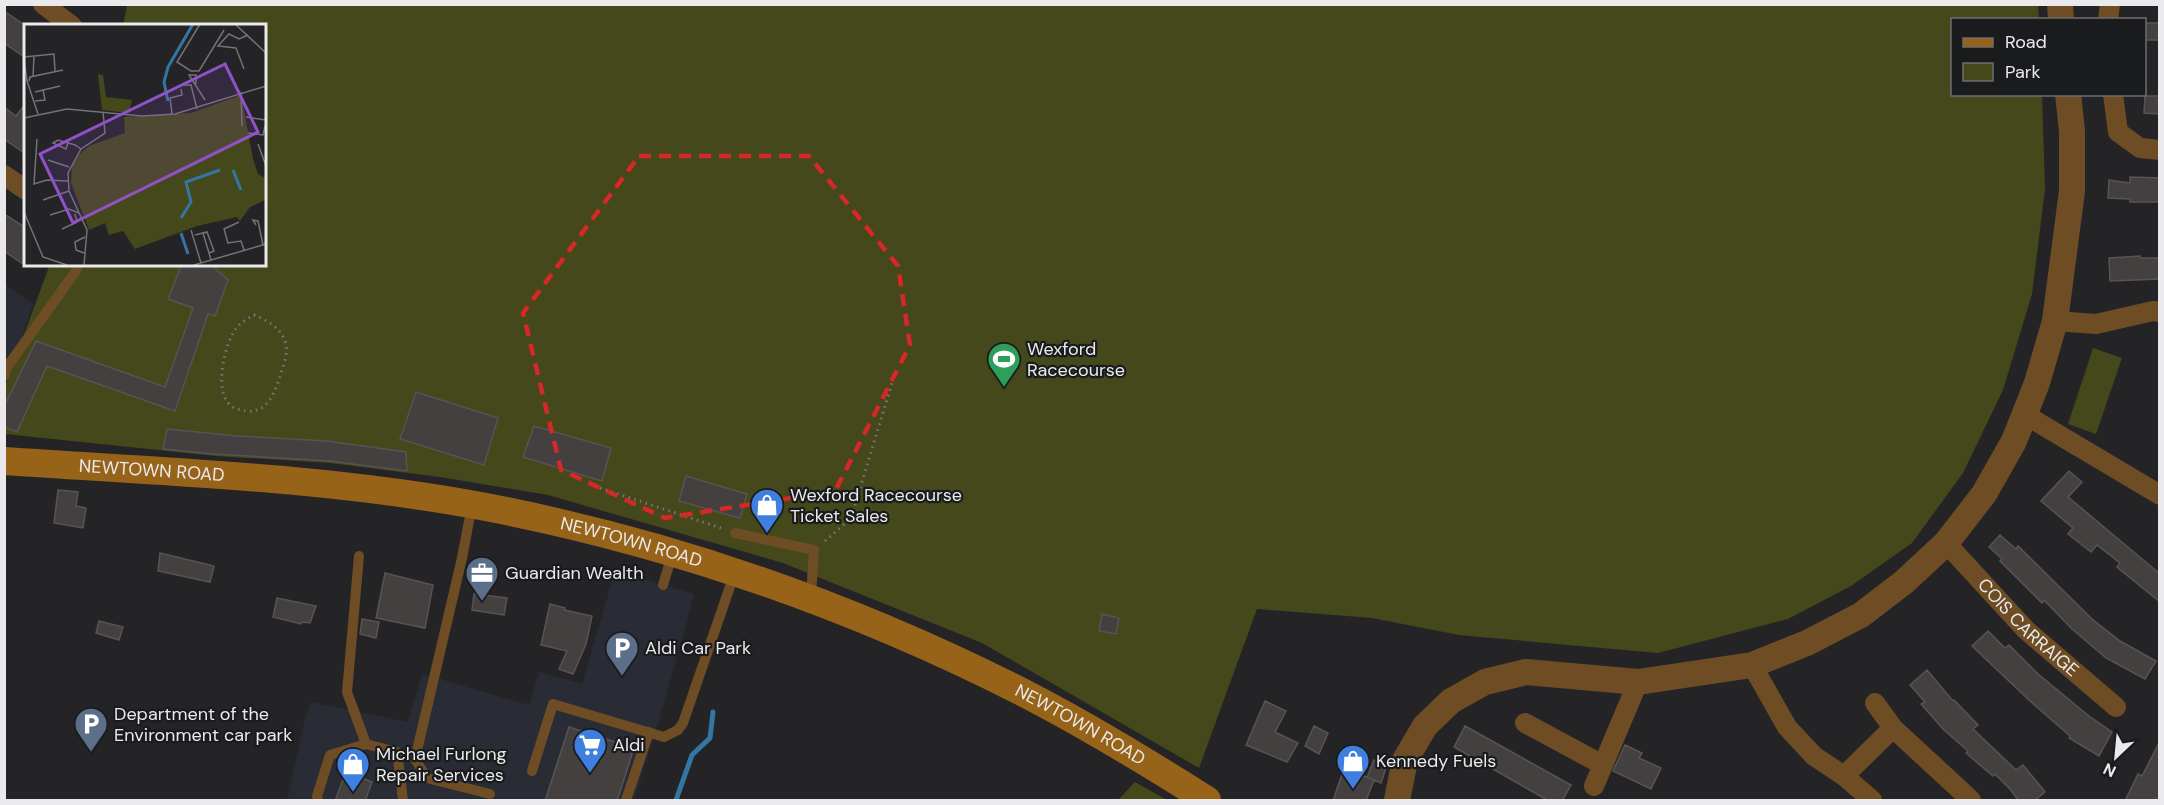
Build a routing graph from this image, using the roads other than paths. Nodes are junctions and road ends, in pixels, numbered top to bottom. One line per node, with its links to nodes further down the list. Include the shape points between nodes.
1 (43, 4): 2 (street)
2 (69, 24)
3 (2068, 96): 10 (street, via 2072,191)
4 (2113, 96): 5 (street, via 2118,132 2140,148)
5 (2160, 150)
6 (4, 176): 7 (street)
7 (24, 189)
8 (78, 266): 11 (lane)
9 (2160, 312): 10 (street, via 2096,324)
10 (2055, 321): 12 (street)
11 (4, 376)
12 (2024, 414): 14 (street); 17 (street, via 1984,494)
13 (4, 461): 15 (main road, NEWTOWN ROAD, via 315,484)
14 (2160, 495)
15 (472, 505): 18 (main road, NEWTOWN ROAD); 35 (lane, via 415,759 427,778)
16 (735, 533): 22 (lane, via 814,550)
17 (1946, 543): 23 (street, via 1861,615 1807,643); 26 (street, COIS CARRAIGE, via 2026,630)
18 (673, 551): 20 (main road, NEWTOWN ROAD); 21 (lane)
19 (358, 556): 30 (lane, via 347,692)
20 (735, 572): 22 (main road, NEWTOWN ROAD); 29 (lane, via 683,723 664,737)
21 (663, 585)
22 (811, 600): 39 (main road, NEWTOWN ROAD, via 895,633 1021,692)
23 (1752, 664): 24 (street); 33 (street, via 1787,727 1814,756)
24 (1638, 682): 31 (street); 40 (street, via 1526,672 1485,682 1451,701 1425,726 1405,760)
25 (1875, 703): 28 (street)
26 (2116, 707)
27 (1526, 723): 31 (street)
28 (1893, 728): 33 (street); 42 (street)
29 (649, 732): 32 (lane, via 553,704); 38 (lane)
30 (366, 744): 36 (lane, via 330,755); 37 (lane, via 397,752)
31 (1603, 765): 34 (street)
32 (532, 771)
33 (1844, 776): 41 (street)
34 (1594, 786)
35 (490, 794)
36 (318, 801)
37 (403, 801)
38 (626, 801)
39 (1208, 801)
40 (1397, 801)
41 (1872, 801)
42 (1971, 801)

